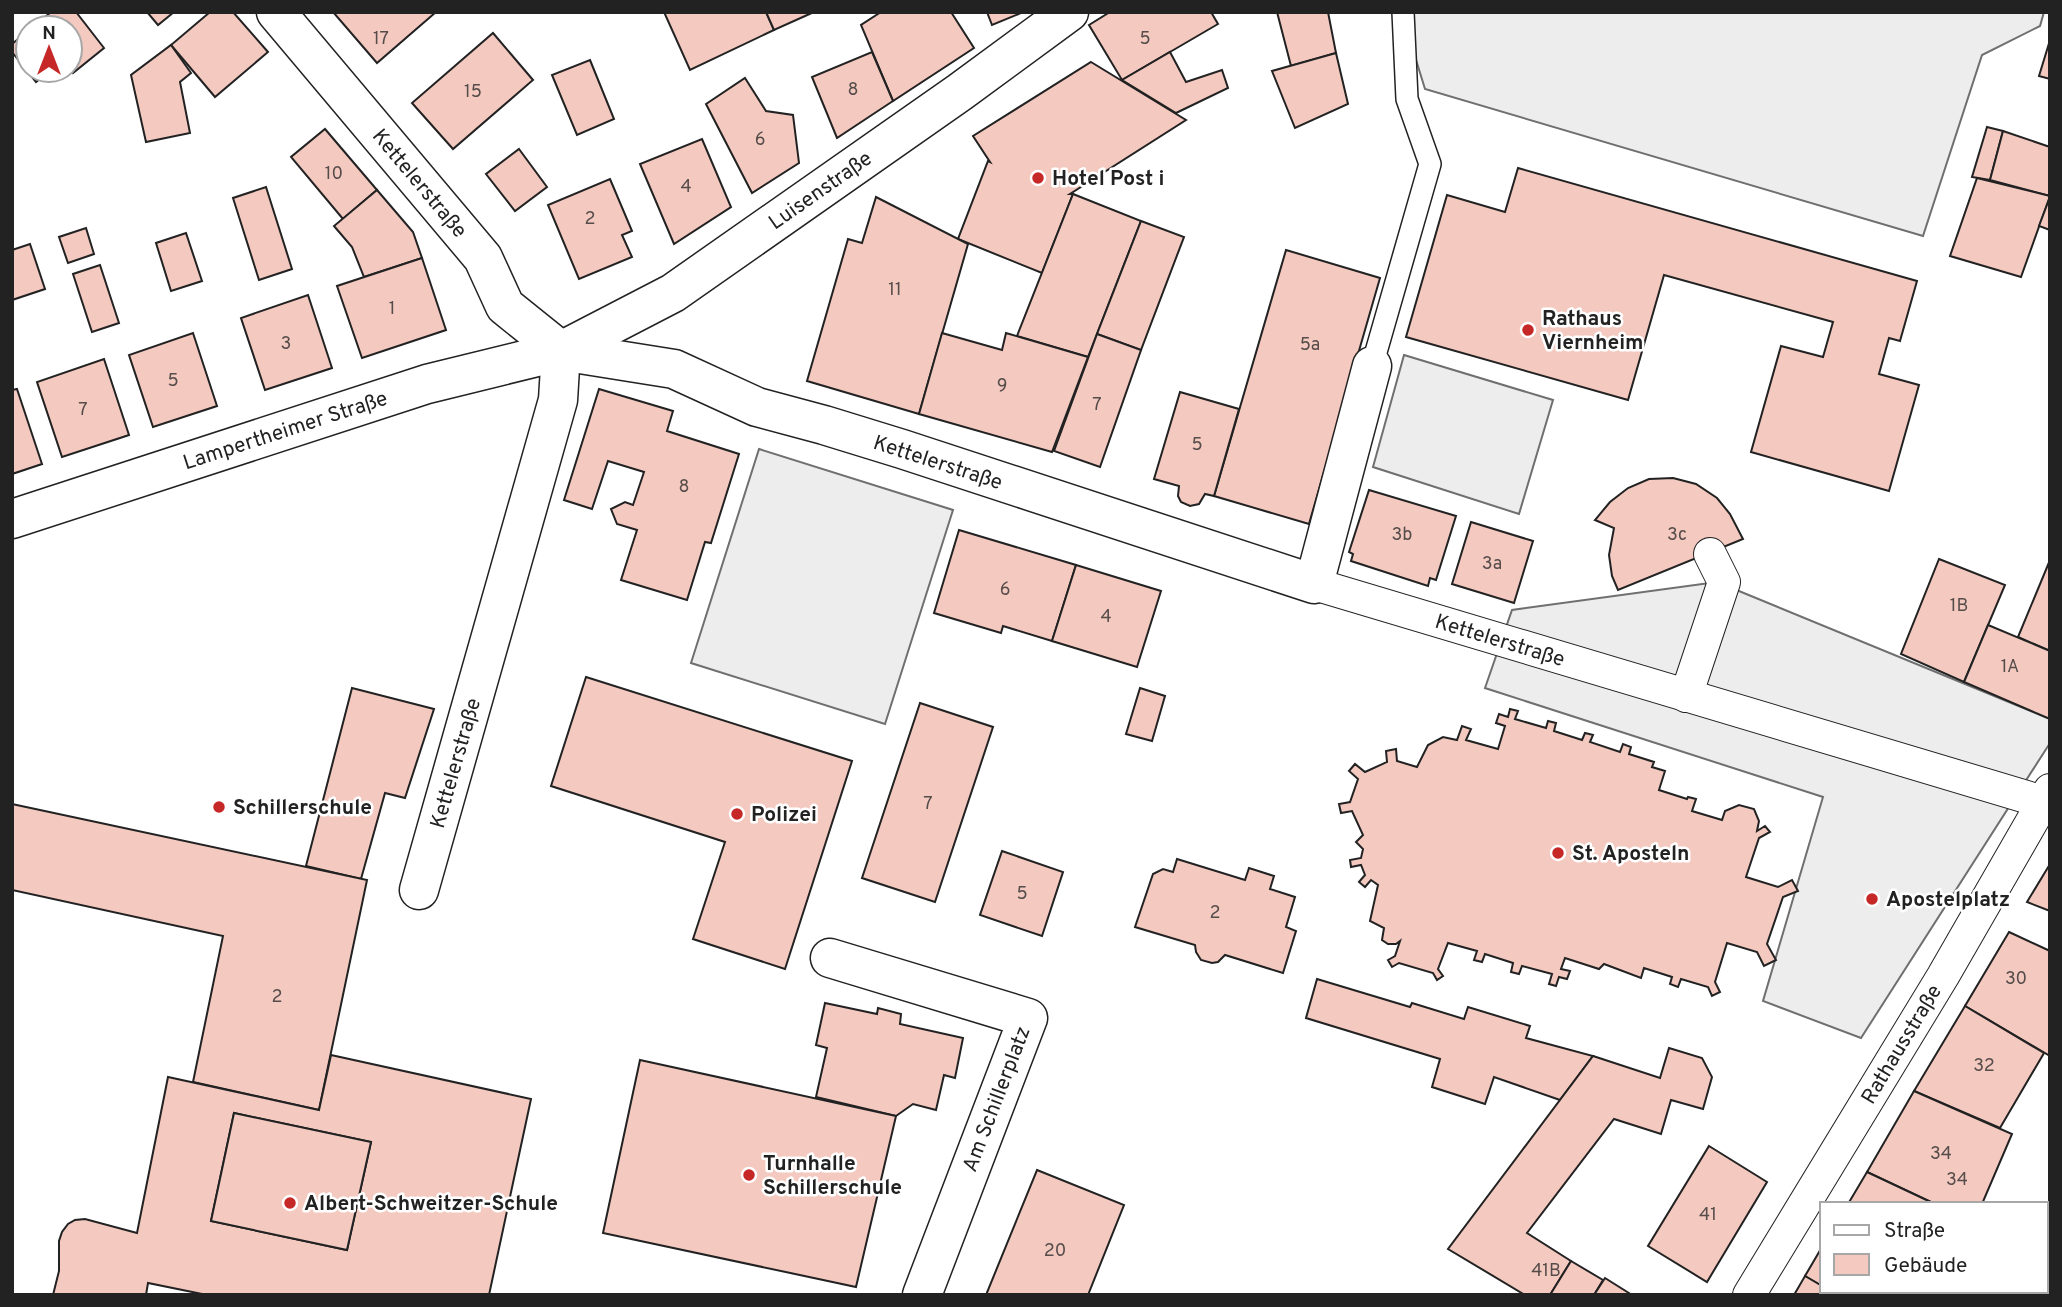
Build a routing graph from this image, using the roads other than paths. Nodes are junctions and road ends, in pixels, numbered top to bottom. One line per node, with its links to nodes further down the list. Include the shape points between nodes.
1 (276, 12): 4 (street, Kettelerstraße, via 483,258 505,306)
2 (1069, 12): 4 (street, Luisenstraße, via 673,293)
3 (1403, 12): 5 (lane, via 1407,99 1430,164)
4 (561, 351): 6 (street, Lampertheimer Straße, via 427,384); 8 (street, Kettelerstraße, via 674,369 757,408 889,445); 11 (street, Kettelerstraße, via 558,400)
5 (1373, 366): 8 (street)
6 (12, 519)
7 (1710, 554): 9 (street, via 1724,582)
8 (1314, 583): 9 (street, Kettelerstraße)
9 (1686, 696): 10 (street, Kettelerstraße)
10 (2048, 799): 14 (street, Rathausstraße)
11 (419, 890)
12 (830, 958): 13 (street, Am Schillerplatz, via 1028,1018)
13 (922, 1295)
14 (1749, 1295)

